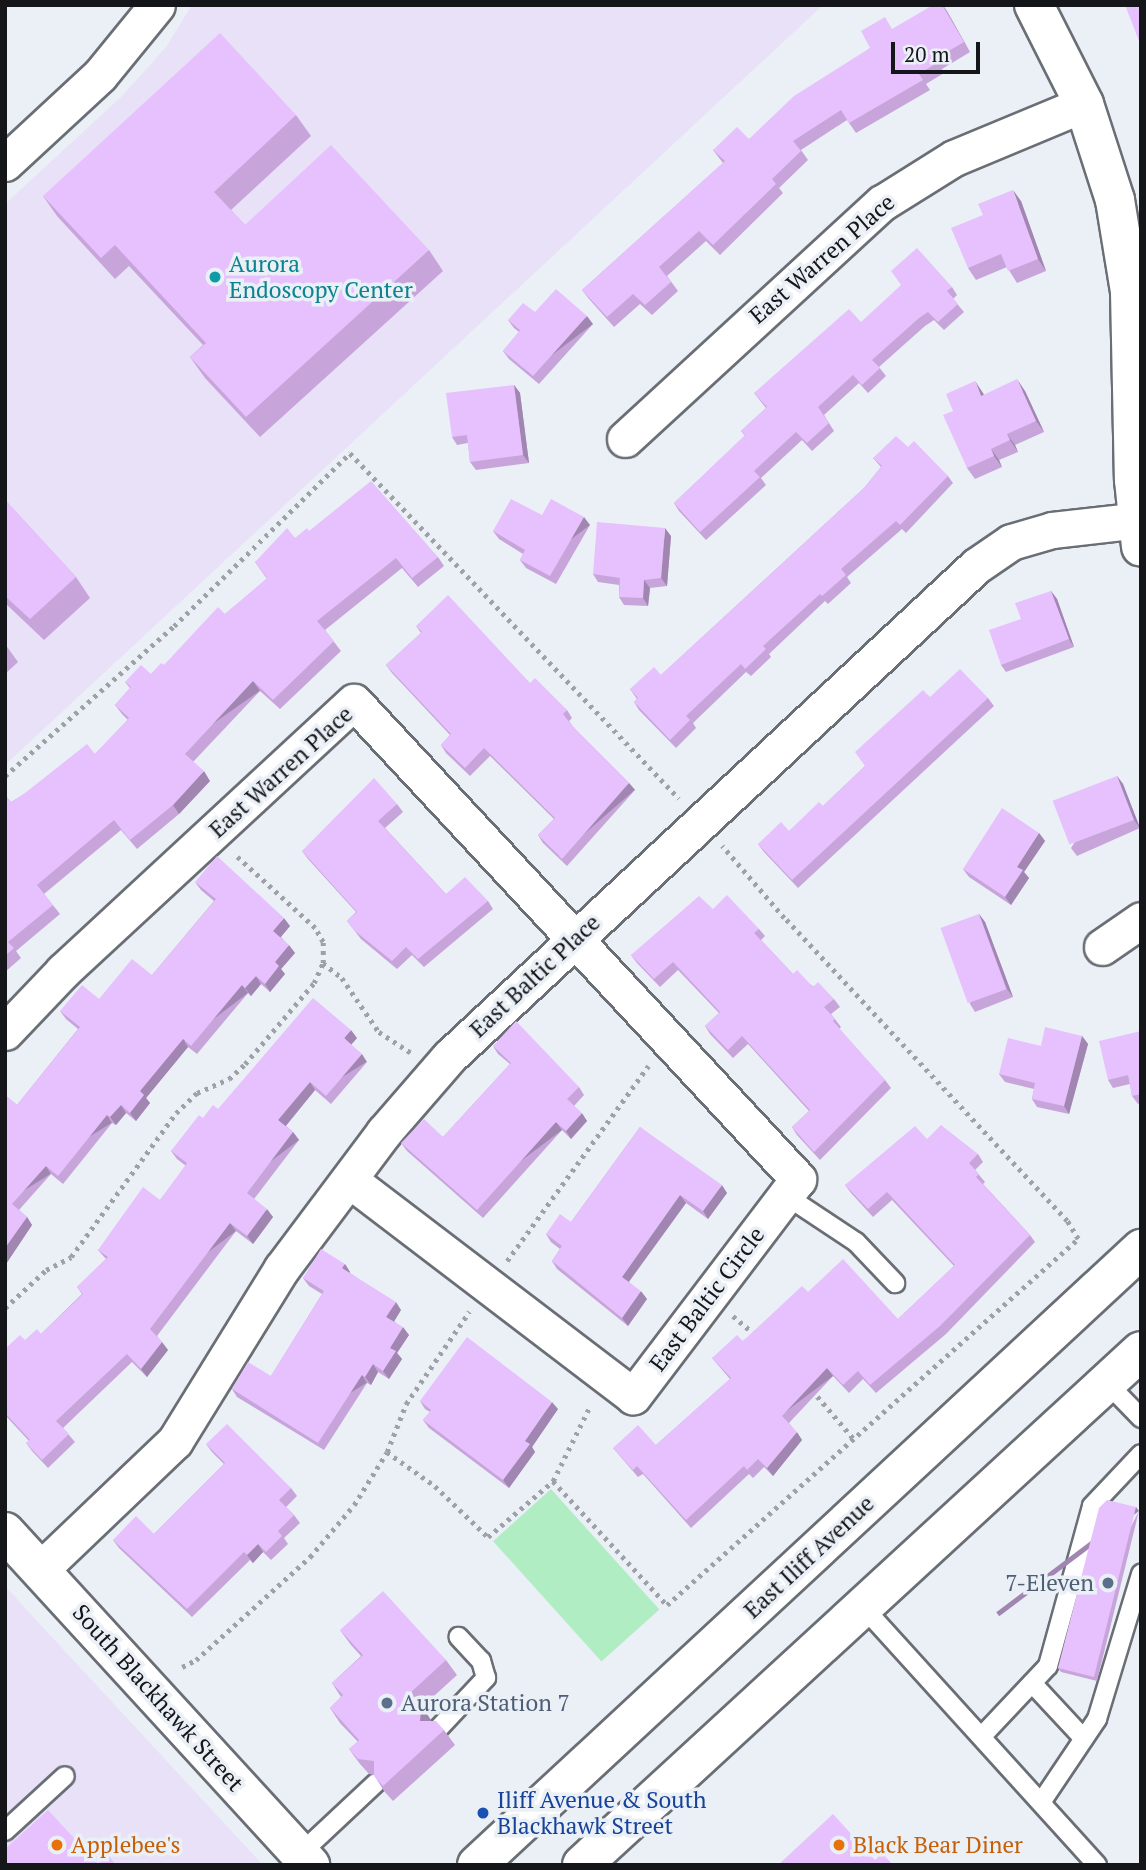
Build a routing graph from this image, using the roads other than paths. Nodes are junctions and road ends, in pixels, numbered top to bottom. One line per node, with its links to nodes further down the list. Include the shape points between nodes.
1 (157, 5): 4 (street, via 100,75)
2 (1034, 5): 3 (main road)
3 (1084, 104): 5 (street, East Warren Place, via 954,158 881,203); 6 (main road, via 1115,200 1130,292)
4 (5, 163)
5 (625, 439)
6 (1139, 529): 8 (street, East Baltic Place, via 1052,530 1011,542 976,566)
7 (1141, 920): 9 (street)
8 (575, 939): 10 (street, East Warren Place, via 354,702 63,971); 11 (street, East Baltic Place, via 449,1057); 12 (street, East Baltic Circle, via 798,1178)
9 (1102, 947)
10 (5, 1032)
11 (349, 1180): 12 (street, East Baltic Circle, via 634,1396); 20 (street, East Baltic Place, via 282,1268 175,1441)
12 (785, 1195): 14 (lane, via 856,1242)
13 (1141, 1249): 33 (main road, East Iliff Avenue)
14 (895, 1283)
15 (1141, 1351): 16 (main road)
16 (1107, 1383): 17 (lane); 22 (main road)
17 (1141, 1418)
18 (1141, 1454): 24 (lane, via 1092,1506 1048,1666)
19 (5, 1532): 20 (main road, South Blackhawk Street)
20 (40, 1570): 32 (main road, South Blackhawk Street)
21 (1141, 1574): 27 (lane, via 1097,1719)
22 (864, 1608): 26 (lane); 34 (main road)
23 (458, 1637): 25 (lane, via 481,1661 486,1678)
24 (1032, 1683): 26 (lane); 27 (lane)
25 (439, 1728)
26 (982, 1736): 30 (lane)
27 (1084, 1739): 30 (lane)
28 (65, 1776): 31 (lane)
29 (376, 1783): 32 (lane)
30 (1041, 1801): 35 (lane)
31 (5, 1831)
32 (305, 1859)
33 (477, 1865)
34 (582, 1865)
35 (1097, 1865)

